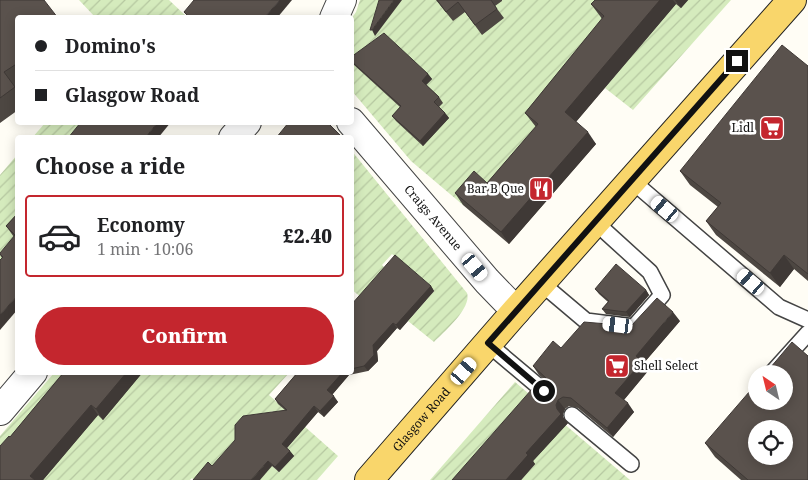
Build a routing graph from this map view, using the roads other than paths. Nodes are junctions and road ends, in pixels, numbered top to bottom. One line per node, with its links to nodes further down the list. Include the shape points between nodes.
1 (342, 0): 3 (street)
2 (792, 0): 7 (main road, Glasgow Road)
3 (335, 15)
4 (244, 125): 6 (street)
5 (354, 125): 10 (street, Craigs Avenue, via 487,282)
6 (236, 135)
7 (632, 180): 8 (main road, Glasgow Road); 11 (lane, via 779,307)
8 (595, 222): 9 (main road, Glasgow Road); 9 (lane, via 650,272 662,295 634,327 586,321)
9 (541, 283): 10 (main road, Glasgow Road)
10 (516, 311): 13 (main road, Glasgow Road)
11 (808, 320)
12 (808, 333): 14 (lane)
13 (488, 343): 16 (lane); 20 (main road, Glasgow Road)
14 (780, 365)
15 (30, 375): 17 (street)
16 (544, 391)
17 (0, 411)
18 (572, 415): 19 (lane)
19 (631, 464)
20 (369, 480)

